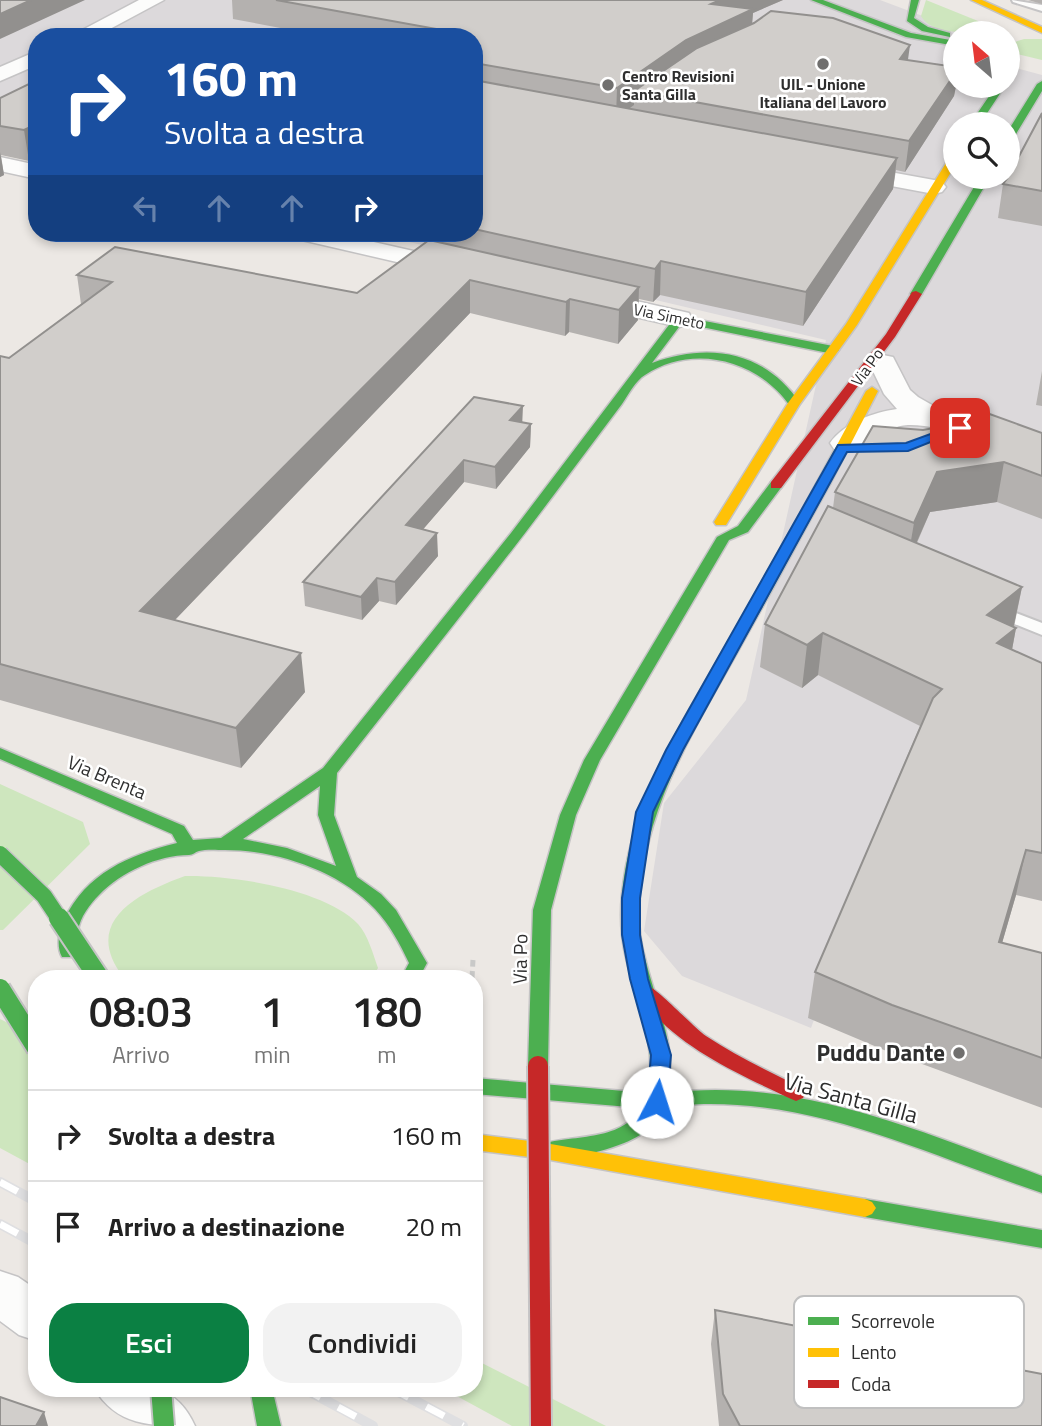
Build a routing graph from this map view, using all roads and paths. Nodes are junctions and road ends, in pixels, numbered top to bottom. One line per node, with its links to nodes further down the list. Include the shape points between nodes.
1 (154, 0): 8 (street)
2 (816, 0): 5 (main road); 11 (main road, via 909,35)
3 (915, 0): 10 (main road, via 910,19)
4 (1017, 0): 7 (lane)
5 (879, 4)
6 (970, 5): 9 (main road); 9 (main road, via 1010,35)
7 (1042, 8)
8 (97, 28)
9 (1042, 32)
10 (943, 34)
11 (943, 42)
12 (28, 61): 13 (street)
13 (0, 75)
14 (1042, 84): 15 (main road)
15 (1020, 120)
16 (0, 164): 18 (street)
17 (830, 167): 20 (street)
18 (28, 170)
19 (943, 174): 20 (main road, Via Po)
20 (934, 187): 27 (main road, Via Po)
21 (978, 189): 26 (main road, Via Po)
22 (342, 242): 23 (street)
23 (474, 272)
24 (567, 293): 25 (street, Via Simeto)
25 (680, 319): 27 (main road, Via Simeto); 29 (main road, via 696,337); 30 (main road)
26 (891, 335): 28 (main road); 35 (main road, Via Po, via 743,528)
27 (833, 349): 31 (main road, Via Po)
28 (883, 363): 32 (street, via 898,394); 33 (main road)
29 (746, 365): 30 (main road, via 690,356); 31 (main road, via 782,382)
30 (638, 373): 39 (main road)
31 (794, 403): 35 (main road, Via Po, via 720,523)
32 (943, 428): 33 (street, via 909,415 892,418 871,426); 34 (street)
33 (852, 446): 49 (main road, via 675,750 645,812 631,898 631,935)
34 (1042, 457)
35 (724, 537): 67 (main road, Via Po, bridge, via 592,760 568,815 542,910 538,1066)
36 (978, 603): 37 (lane)
37 (1042, 630)
38 (0, 753): 41 (main road, Via Brenta, via 178,830)
39 (329, 772): 40 (main road); 43 (main road, via 326,815)
40 (225, 844): 41 (main road); 43 (main road, via 282,854)
41 (189, 849): 45 (main road, via 134,862 76,907 67,948)
42 (0, 854): 46 (main road, bridge, via 44,897)
43 (350, 881): 47 (main road, via 378,900 402,928)
44 (473, 960): 48 (path)
45 (71, 970)
46 (94, 970)
47 (419, 970)
48 (472, 970)
49 (639, 979): 54 (main road, via 661,1055); 55 (main road, via 656,1006 685,1034)
50 (0, 991): 51 (main road); 52 (main road, bridge)
51 (24, 1003)
52 (28, 1034)
53 (483, 1087): 54 (main road, Via Santa Gilla)
54 (657, 1102): 55 (main road, Via Santa Gilla, via 703,1096 755,1098); 57 (main road, via 637,1127 606,1139)
55 (838, 1115): 58 (main road, Via Santa Gilla, via 895,1130)
56 (483, 1143): 57 (main road)
57 (545, 1151): 59 (main road)
58 (1042, 1185)
59 (1042, 1239)
60 (0, 1293): 61 (street)
61 (28, 1313)
62 (132, 1397): 65 (street)
63 (162, 1397): 65 (main road, bridge)
64 (263, 1397): 66 (main road)
65 (166, 1426)
66 (269, 1426)
67 (541, 1426)

